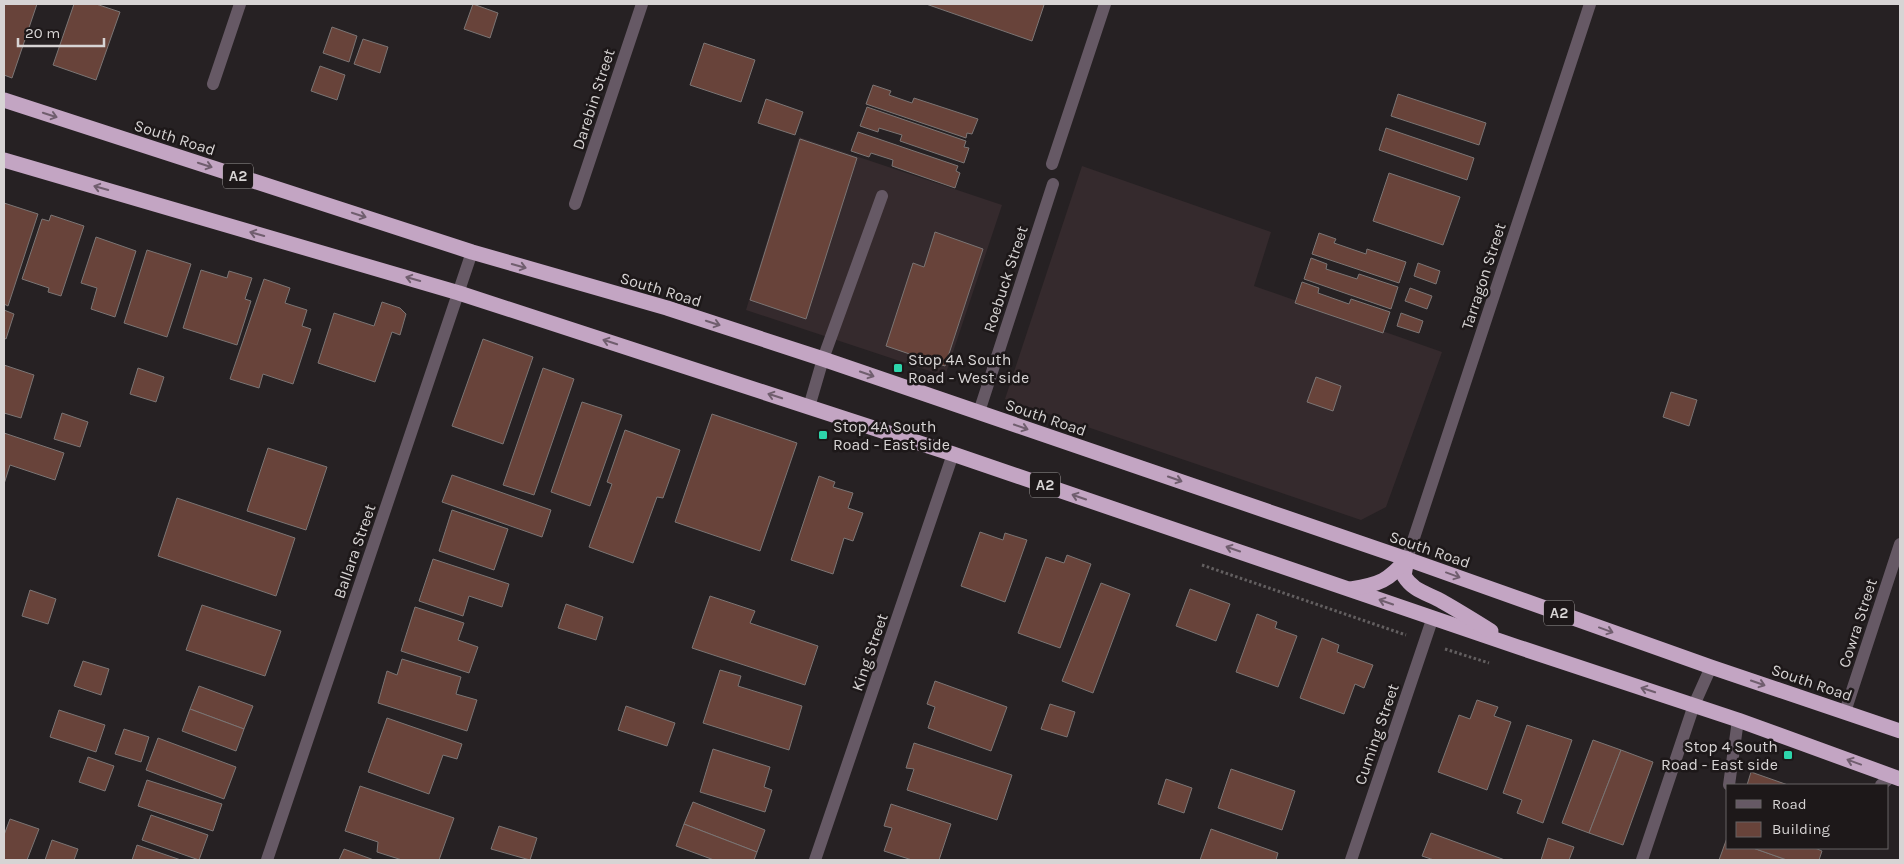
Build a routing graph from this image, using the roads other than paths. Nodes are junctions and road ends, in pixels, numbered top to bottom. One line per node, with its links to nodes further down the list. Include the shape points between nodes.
1 (240, 4): 5 (street)
2 (642, 4): 11 (street, Darebin Street)
3 (1105, 4): 8 (street)
4 (1590, 4): 19 (street, Tarragon Street)
5 (213, 84)
6 (4, 100): 12 (highway, South Road / A2, one-way to 12)
7 (4, 160): 13 (highway, A2, one-way to 7)
8 (1052, 164)
9 (1053, 184): 16 (street, Roebuck Street)
10 (882, 196): 14 (street)
11 (575, 204)
12 (472, 252): 13 (street, Ballara Street); 14 (highway, South Road / A2, one-way to 14, via 667,308)
13 (459, 293): 15 (highway, A2, one-way to 13); 30 (street, Ballara Street)
14 (824, 359): 15 (street); 16 (highway, South Road / A2, one-way to 16)
15 (809, 407): 17 (highway, A2)
16 (979, 412): 19 (highway, South Road / A2, one-way to 19)
17 (953, 454): 20 (highway, A2, one-way to 17); 31 (street, King Street)
18 (1900, 544): 25 (street, Cowra Street)
19 (1407, 559): 20 (highway, via 1392,576); 22 (highway, via 1404,576 1413,587); 23 (highway, South Road / A2, one-way to 23)
20 (1350, 589): 21 (highway, A2, one-way to 20)
21 (1432, 617): 22 (highway, A2); 32 (street, Cuming Street)
22 (1518, 647): 24 (highway, A2, one-way to 22)
23 (1711, 667): 24 (street); 25 (highway, South Road / A2, one-way to 25)
24 (1694, 705): 26 (highway, A2); 33 (street)
25 (1845, 712): 27 (highway, South Road / A2)
26 (1738, 720): 28 (highway, A2, one-way to 26); 29 (street)
27 (1900, 731)
28 (1891, 780)
29 (1729, 784)
30 (267, 860)
31 (815, 860)
32 (1351, 860)
33 (1642, 860)

